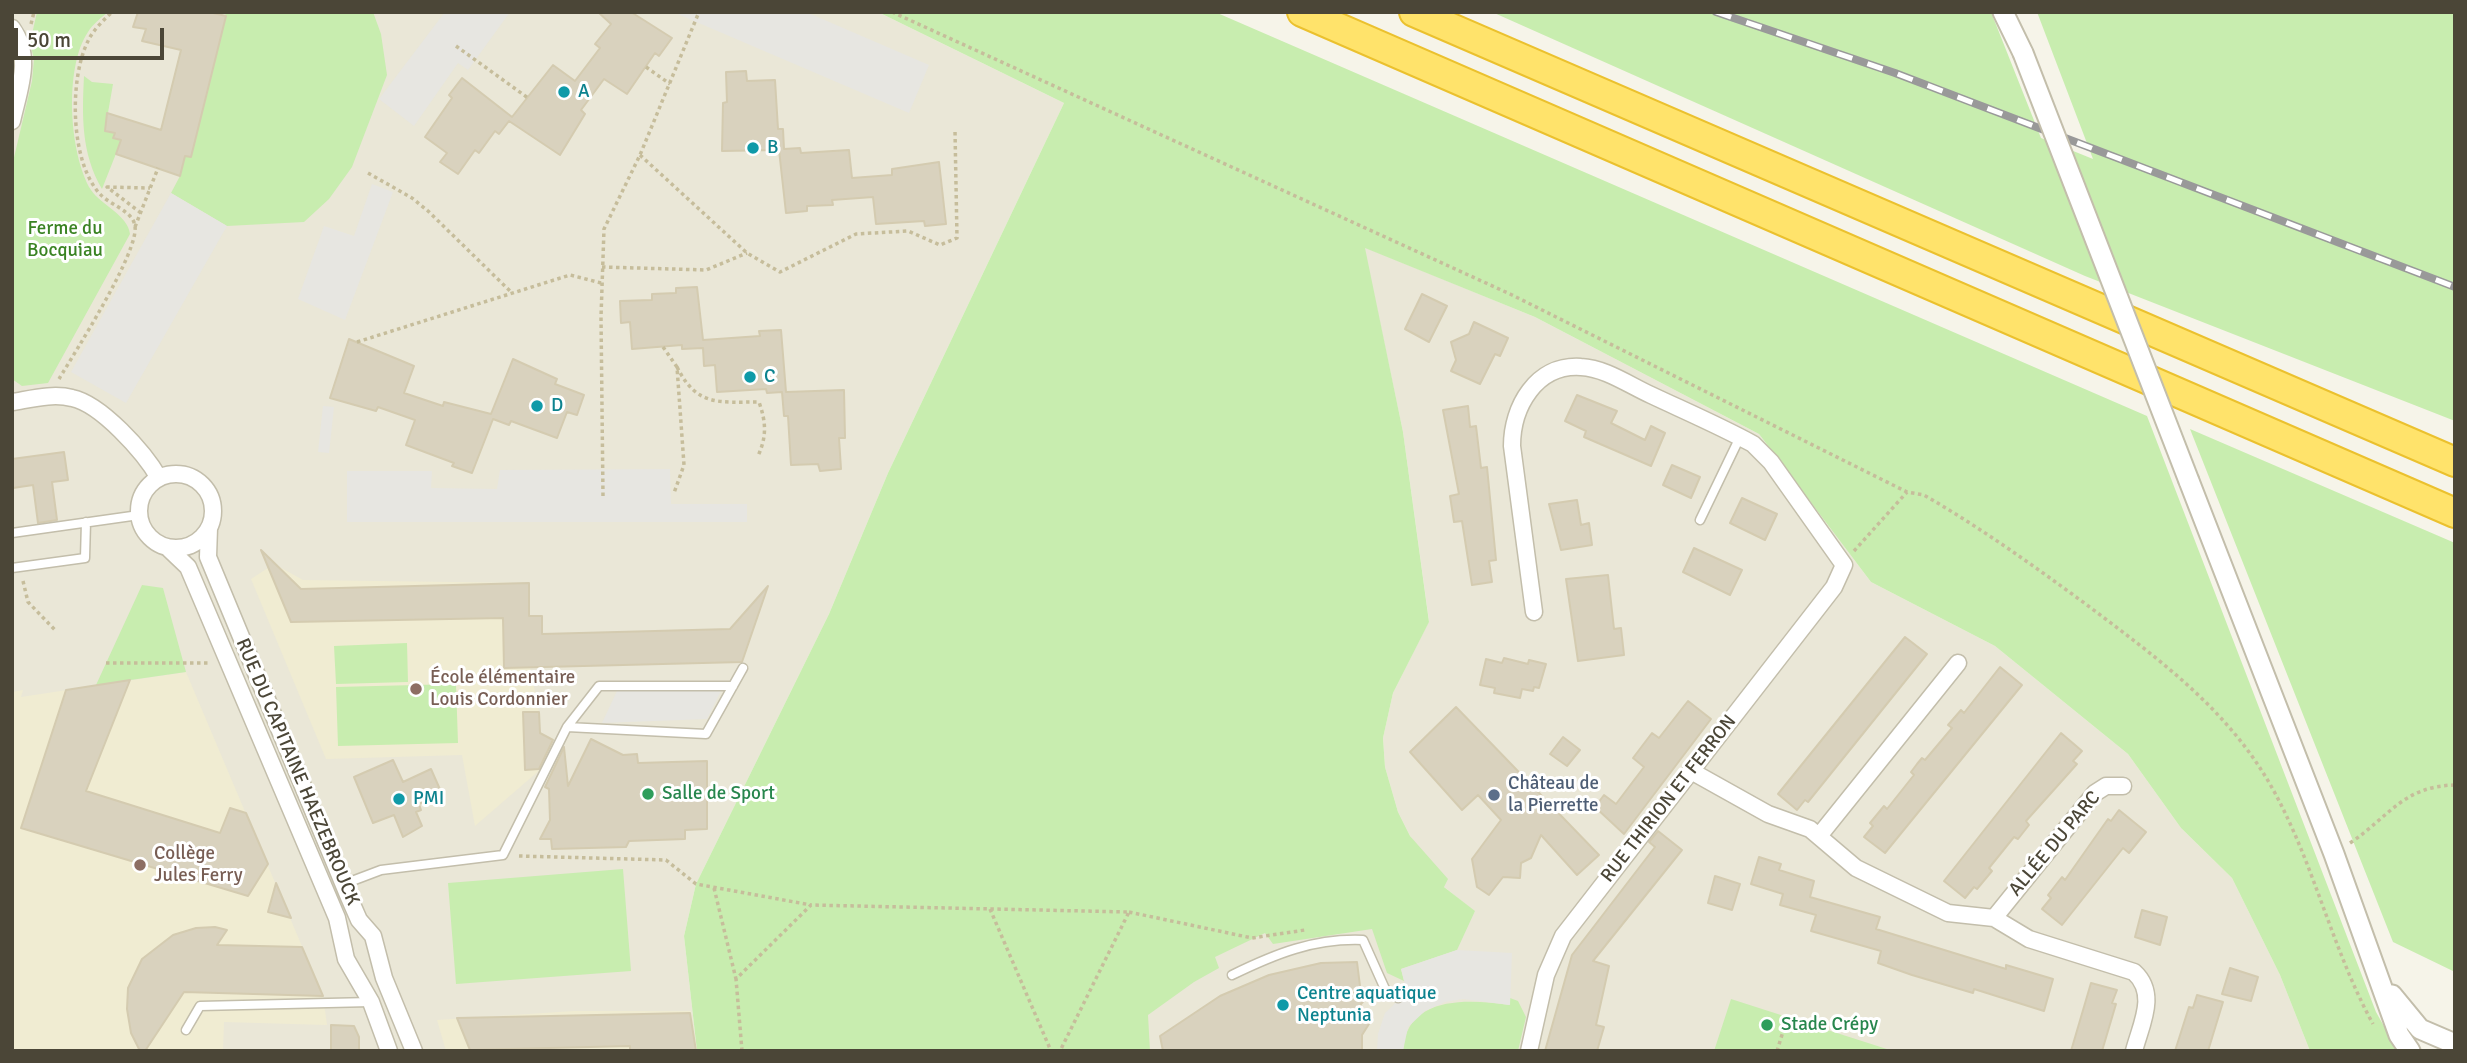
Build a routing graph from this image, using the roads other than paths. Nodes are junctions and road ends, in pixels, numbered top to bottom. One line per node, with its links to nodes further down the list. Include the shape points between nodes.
1 (1302, 12): 12 (highway)
2 (1414, 12): 10 (highway)
3 (2003, 12): 6 (street)
4 (2010, 12): 6 (street)
5 (12, 28): 7 (street, via 21,42 24,61)
6 (2023, 53): 31 (street, bridge)
7 (12, 121)
8 (12, 402): 11 (street, via 71,397 91,406 144,455)
9 (1740, 437): 14 (lane); 20 (street, via 1593,369 1564,369 1539,380 1520,405 1512,434); 25 (street, RUE THIRION ET FERRON, via 1771,462 1844,565 1833,587)
10 (2455, 462)
11 (159, 478): 13 (street, via 144,494); 16 (street, via 181,474 201,483 212,502)
12 (2455, 513)
13 (139, 515): 15 (lane); 18 (street, via 150,537)
14 (1700, 520)
15 (86, 522): 17 (lane); 19 (lane, via 85,558)
16 (209, 528): 18 (street, via 191,544); 28 (street, RUE DU CAPITAINE HAEZEBROUCK, via 208,557)
17 (12, 533)
18 (167, 547): 33 (street, RUE DU CAPITAINE HAEZEBROUCK, via 188,567 337,918 346,959)
19 (16, 567)
20 (1534, 612)
21 (1958, 663): 27 (street)
22 (743, 668): 23 (lane)
23 (733, 686): 24 (lane, via 599,686); 24 (lane, via 706,734)
24 (567, 727): 28 (lane, via 503,855 381,870)
25 (1691, 771): 27 (street); 38 (street, RUE THIRION ET FERRON, via 1556,946)
26 (2123, 786): 29 (street, ALLÉE DU PARC, via 2106,786 2095,793)
27 (1819, 836): 29 (street, via 1856,868 1948,913)
28 (344, 884): 35 (street, RUE DU CAPITAINE HAEZEBROUCK, via 359,920 373,936 384,978)
29 (1994, 918): 39 (street, via 2029,939 2125,968 2141,978 2148,1000)
30 (1232, 975): 32 (lane, via 1304,945 1363,940 1385,989)
31 (2381, 978): 36 (street, via 2401,1010 2420,1029); 40 (street, via 2399,1035)
32 (1398, 998)
33 (371, 1002): 34 (lane, via 200,1006); 37 (street, RUE DU CAPITAINE HAEZEBROUCK)
34 (186, 1030)
35 (412, 1044): 37 (lane)
36 (2455, 1044)
37 (389, 1049)
38 (1528, 1051)
39 (2134, 1051)
40 (2410, 1051)

